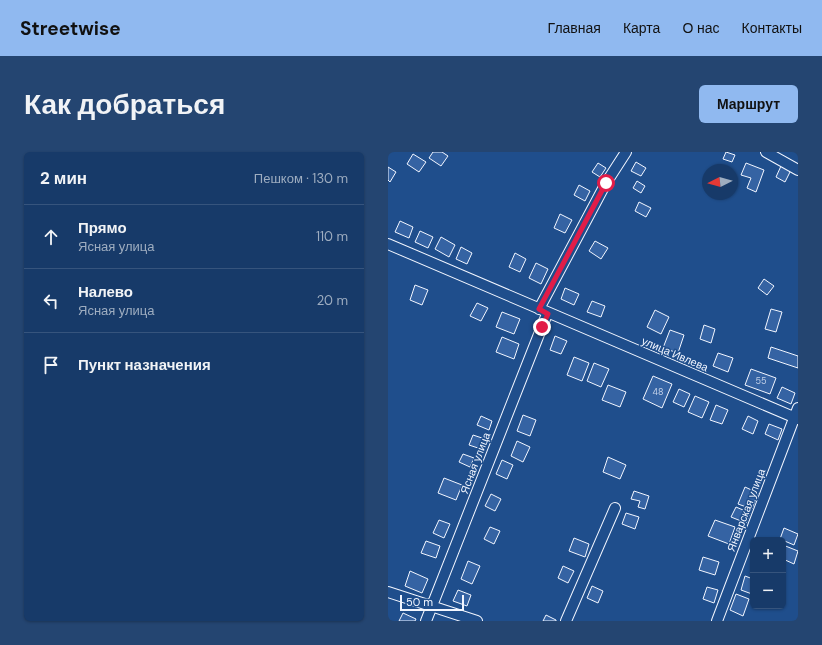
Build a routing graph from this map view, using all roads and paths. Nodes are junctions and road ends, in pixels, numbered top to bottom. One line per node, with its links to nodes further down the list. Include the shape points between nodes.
1 (626, 152): 5 (street, Ясная улица, via 606,183)
2 (766, 152): 3 (street)
3 (798, 170)
4 (388, 244): 5 (street, улица Ивлева)
5 (543, 311): 7 (street, улица Ивлева); 10 (street, Ясная улица)
6 (798, 408): 7 (street, Январская улица)
7 (797, 419): 14 (street, Январская улица)
8 (616, 508): 13 (street)
9 (388, 592): 10 (street)
10 (432, 606): 11 (street, Ясная улица); 12 (street)
11 (426, 621)
12 (477, 621)
13 (566, 621)
14 (717, 621)

